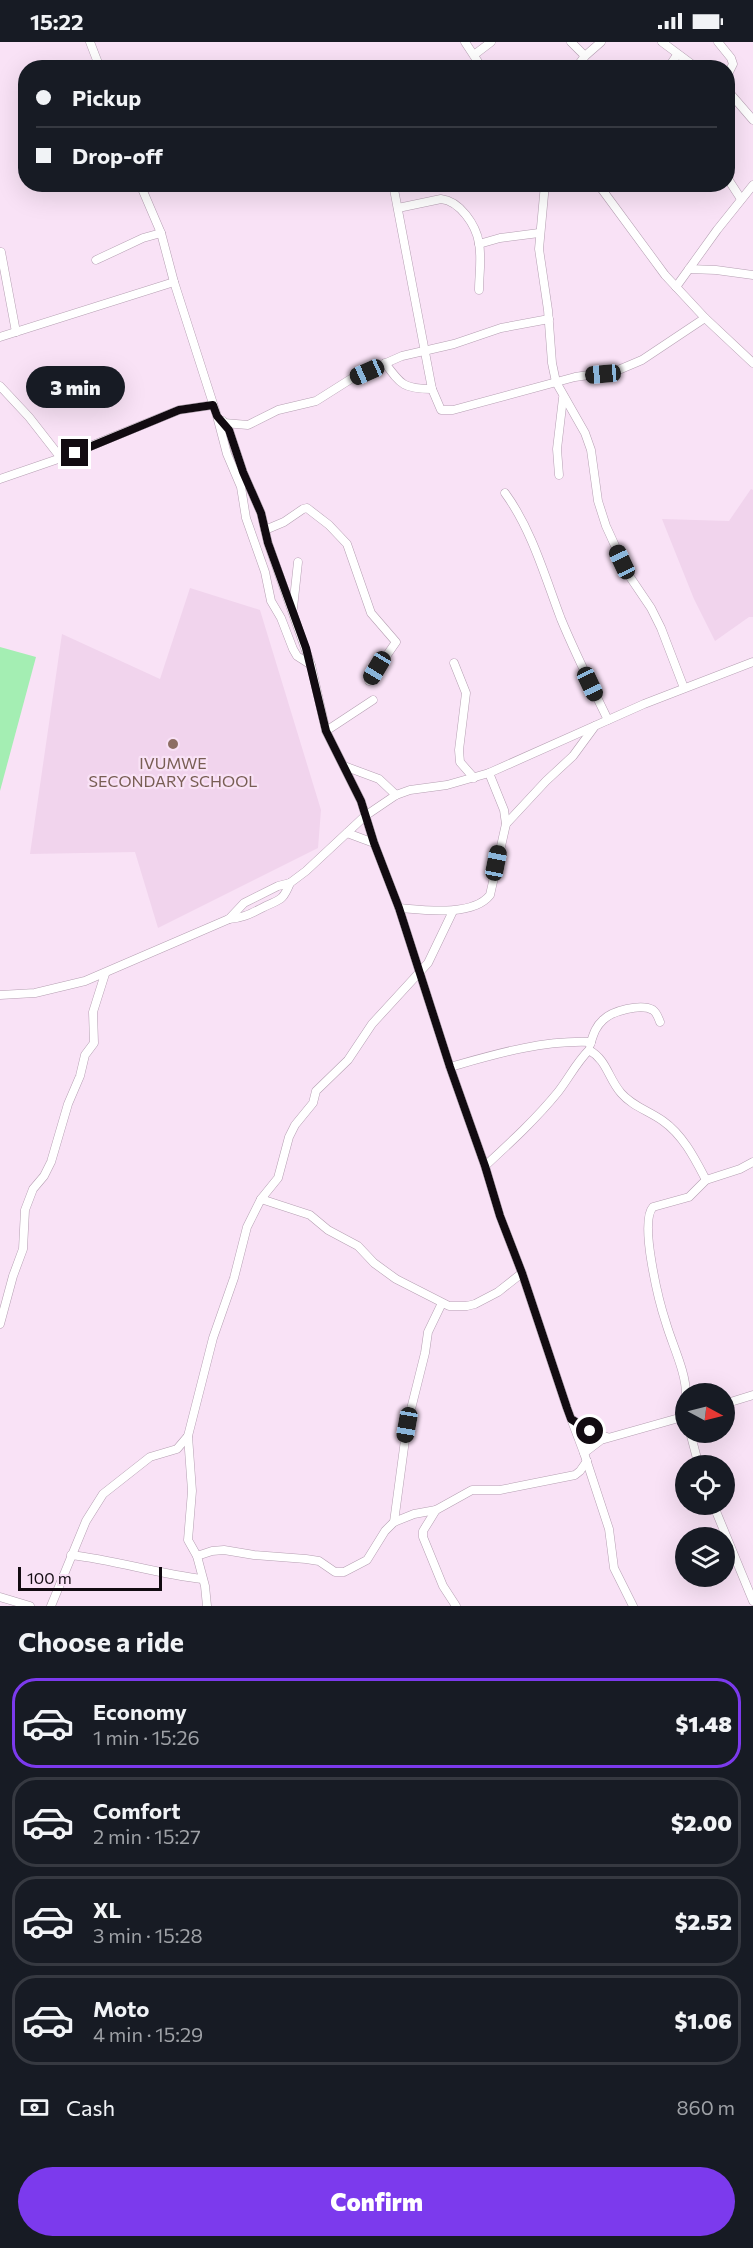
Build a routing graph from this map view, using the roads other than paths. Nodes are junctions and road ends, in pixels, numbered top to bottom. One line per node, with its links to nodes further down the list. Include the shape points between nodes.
1 (90, 42): 11 (street)
2 (465, 42): 8 (street)
3 (491, 42): 8 (street)
4 (571, 42): 10 (street)
5 (601, 42): 10 (street)
6 (662, 42): 9 (street)
7 (718, 42): 16 (street)
8 (474, 55): 12 (street)
9 (677, 55): 14 (street); 15 (street)
10 (585, 56): 13 (street)
11 (97, 60)
12 (477, 60)
13 (582, 60)
14 (674, 60)
15 (685, 60)
16 (732, 60)
17 (735, 99): 18 (street)
18 (753, 120)
19 (753, 185): 25 (street)
20 (735, 190): 25 (street)
21 (143, 192): 27 (street)
22 (395, 192): 26 (street)
23 (544, 192): 28 (street)
24 (604, 192): 35 (street)
25 (741, 199): 32 (street)
26 (398, 208): 29 (street, via 447,200 470,220); 41 (street)
27 (161, 233): 31 (street); 34 (street)
28 (539, 233): 29 (street); 38 (street)
29 (479, 244): 36 (street)
30 (1, 252): 39 (street)
31 (96, 260)
32 (689, 269): 33 (street); 35 (street)
33 (753, 274)
34 (174, 282): 39 (street); 48 (street)
35 (676, 287): 37 (street)
36 (479, 290)
37 (705, 318): 43 (street); 44 (street, via 642,360 616,371)
38 (549, 319): 41 (street, via 501,328); 44 (street)
39 (16, 333): 40 (street)
40 (0, 337)
41 (425, 352): 42 (street); 46 (street)
42 (385, 363): 46 (street, via 404,386); 50 (street, via 316,401 278,410 248,424)
43 (753, 363)
44 (556, 382): 46 (street, via 447,411 441,410); 47 (street)
45 (0, 386): 51 (street)
46 (432, 389)
47 (563, 398): 52 (street, via 556,449); 62 (street, via 591,450 598,501 606,526 628,574 661,628)
48 (213, 405): 49 (street); 51 (street, via 179,410)
49 (217, 416): 50 (street); 60 (street, via 272,601 297,656)
50 (224, 423): 55 (street)
51 (61, 458): 53 (street)
52 (559, 476)
53 (0, 479)
54 (505, 493): 64 (street, via 518,510)
55 (265, 530): 57 (street); 61 (street, via 307,508 347,544 371,613 396,642)
56 (298, 562): 57 (street)
57 (292, 612): 60 (street)
58 (753, 662): 62 (street)
59 (454, 663): 69 (street, via 466,693 460,762)
60 (311, 665): 66 (street)
61 (369, 681)
62 (684, 688): 64 (street)
63 (373, 700): 66 (street)
64 (608, 720): 65 (street)
65 (596, 725): 68 (street); 72 (street, via 573,756)
66 (326, 731): 67 (street)
67 (344, 766): 70 (street, via 379,779); 71 (street)
68 (489, 773): 69 (street); 72 (street)
69 (474, 778): 70 (street)
70 (396, 795): 71 (street)
71 (365, 816): 73 (street); 74 (street)
72 (506, 824): 77 (street, via 490,896)
73 (347, 833): 74 (street); 75 (street)
74 (374, 843): 76 (street)
75 (290, 883): 78 (street, via 244,903); 78 (street, via 276,903 248,916)
76 (399, 908): 77 (street); 79 (street)
77 (453, 911): 79 (street, via 434,953)
78 (229, 919): 80 (street)
79 (420, 972): 84 (street); 88 (street, via 379,1016 348,1060 316,1091 313,1103 292,1131 278,1178)
80 (105, 974): 81 (street, via 52,990); 91 (street, via 93,1012 94,1042 84,1055 51,1162 25,1210 23,1249)
81 (0, 995)
82 (660, 1022): 83 (street, via 649,1008 620,1010 596,1027)
83 (590, 1046): 84 (street, via 567,1041 542,1044); 86 (street, via 534,1119); 87 (street, via 626,1099 665,1122 679,1137)
84 (450, 1067): 86 (street)
85 (753, 1162): 87 (street)
86 (485, 1166): 89 (street)
87 (706, 1180): 92 (street, via 689,1197 653,1207 649,1214 647,1237)
88 (261, 1200): 90 (street, via 310,1215 358,1246 396,1279); 97 (street, via 247,1227 216,1326)
89 (522, 1273): 90 (street, via 476,1304); 95 (street)
90 (442, 1303): 102 (street, via 428,1332 407,1425)
91 (0, 1324)
92 (683, 1383)
93 (753, 1395): 94 (street)
94 (735, 1401)
95 (571, 1419): 98 (street); 99 (street)
96 (675, 1419): 98 (street)
97 (188, 1436): 103 (street, via 177,1449 150,1458 103,1494); 104 (street, via 192,1491 188,1540)
98 (610, 1438): 99 (street, via 597,1442)
99 (586, 1457): 100 (street, via 575,1475 500,1490 472,1490); 112 (street, via 609,1529 614,1568)
100 (436, 1510): 102 (street); 111 (street, via 423,1537 443,1586)
101 (718, 1515): 107 (street)
102 (394, 1522): 104 (street, via 367,1560 344,1572 335,1572 306,1558 224,1550)
103 (71, 1555): 105 (street); 109 (street)
104 (197, 1556): 105 (street)
105 (202, 1579): 110 (street)
106 (0, 1597): 108 (street)
107 (753, 1601)
108 (30, 1606)
109 (51, 1606)
110 (207, 1606)
111 (456, 1606)
112 (633, 1606)

